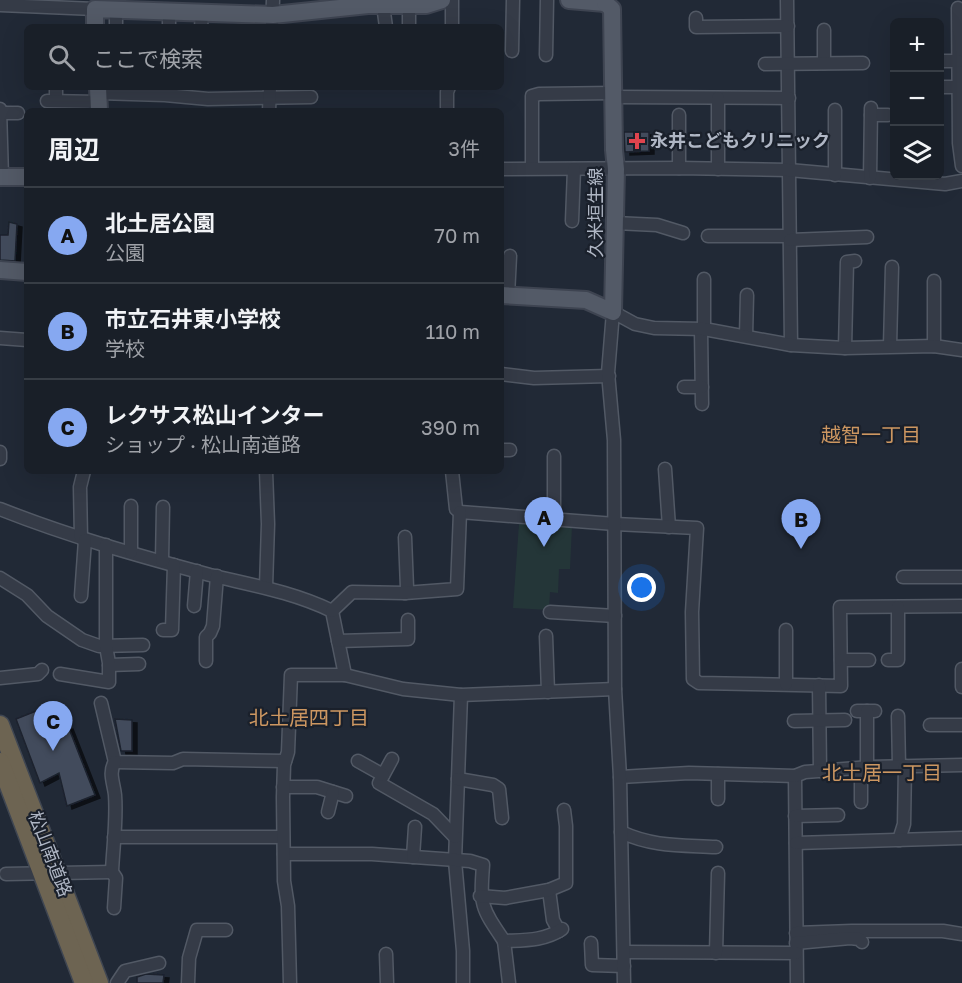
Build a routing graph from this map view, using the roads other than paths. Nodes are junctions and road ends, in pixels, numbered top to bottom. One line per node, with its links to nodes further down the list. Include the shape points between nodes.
1 (442, 0): 7 (main road, via 426,5)
2 (452, 0): 22 (street)
3 (513, 0): 26 (street)
4 (547, 0): 27 (street)
5 (569, 0): 8 (main road, 久米垣生線)
6 (787, 0): 23 (street)
7 (409, 2): 11 (main road); 21 (street)
8 (605, 2): 39 (main road, 久米垣生線, via 612,9)
9 (6, 3): 10 (street)
10 (37, 3): 12 (street)
11 (383, 5): 15 (main road); 20 (street)
12 (94, 6): 17 (main road); 19 (main road)
13 (958, 8): 25 (street)
14 (205, 13): 15 (main road); 18 (main road)
15 (273, 14)
16 (696, 18): 23 (street, via 696,27 732,21)
17 (116, 19): 18 (main road)
18 (169, 20)
19 (95, 24)
20 (386, 24)
21 (409, 24)
22 (452, 24)
23 (788, 26): 30 (street)
24 (825, 30): 31 (street)
25 (960, 35): 29 (street)
26 (512, 51)
27 (546, 55)
28 (944, 61): 29 (street)
29 (958, 61): 35 (street)
30 (789, 63): 31 (street); 33 (street); 43 (street)
31 (824, 63): 32 (street)
32 (863, 63)
33 (765, 64)
34 (944, 87): 35 (street)
35 (960, 87): 51 (street)
36 (55, 90): 41 (street, via 52,101)
37 (118, 90): 41 (street); 44 (street, via 208,99)
38 (448, 90): 45 (street)
39 (614, 95): 42 (street); 52 (street, via 532,96); 57 (main road, 久米垣生線)
40 (311, 97): 44 (street)
41 (98, 98)
42 (718, 98): 43 (street); 56 (street)
43 (789, 98): 58 (street)
44 (270, 99)
45 (447, 108)
46 (835, 110): 59 (street)
47 (0, 111): 48 (street); 60 (street)
48 (18, 114)
49 (680, 114): 53 (street)
50 (888, 115): 62 (street, via 871,112)
51 (962, 166)
52 (532, 168): 54 (street); 55 (street)
53 (680, 168): 56 (street); 57 (street)
54 (504, 169)
55 (574, 169): 57 (street); 64 (street)
56 (718, 169): 58 (street)
57 (616, 170): 65 (main road, 久米垣生線)
58 (789, 170): 59 (street); 69 (street)
59 (835, 175): 62 (street)
60 (1, 177): 61 (main road)
61 (24, 177)
62 (870, 178): 63 (street, via 945,184)
63 (962, 181)
64 (572, 221)
65 (615, 223): 66 (street, via 657,225); 79 (main road, 久米垣生線)
66 (683, 233)
67 (714, 233): 69 (street)
68 (867, 237): 69 (street)
69 (790, 238): 84 (street)
70 (510, 256): 78 (street)
71 (855, 261): 87 (street, via 847,262)
72 (892, 267): 85 (street, via 896,286)
73 (0, 270): 74 (main road)
74 (24, 272)
75 (704, 279): 80 (street)
76 (933, 281): 86 (street)
77 (747, 295): 81 (street)
78 (504, 296): 79 (main road, via 585,300)
79 (613, 312): 80 (street, via 634,324 654,328); 90 (street)
80 (703, 329): 81 (street); 92 (street)
81 (746, 336): 84 (street)
82 (0, 338): 83 (street)
83 (24, 340)
84 (791, 345): 87 (street)
85 (890, 346): 86 (street); 87 (street)
86 (933, 346): 88 (street)
87 (845, 348)
88 (962, 350)
89 (504, 374): 90 (street, via 534,378)
90 (609, 376): 106 (street)
91 (684, 387): 92 (street)
92 (702, 387): 93 (street)
93 (702, 404)
94 (0, 452): 96 (street)
95 (554, 456): 105 (street)
96 (0, 459)
97 (665, 469): 107 (street)
98 (83, 474): 109 (street, via 80,487)
99 (266, 474): 118 (street)
100 (452, 474): 104 (street, via 456,509)
101 (131, 506): 111 (street)
102 (163, 507): 112 (street)
103 (0, 509): 109 (street)
104 (460, 512): 105 (street); 119 (street, via 457,589)
105 (554, 520): 106 (street)
106 (615, 524): 107 (street); 126 (street)
107 (669, 527): 146 (street, via 697,528 693,679 699,683)
108 (405, 537): 119 (street)
109 (83, 539): 110 (street); 120 (street)
110 (106, 545): 111 (street); 133 (street)
111 (131, 552): 112 (street)
112 (168, 563): 113 (street); 128 (street, via 172,630)
113 (197, 571): 114 (street); 121 (street)
114 (217, 576): 118 (street); 137 (street, via 213,626 210,633 201,636)
115 (903, 577): 116 (street)
116 (962, 577)
117 (0, 578): 133 (street, via 82,640)
118 (266, 587): 124 (street)
119 (405, 593): 124 (street, via 352,592)
120 (81, 596)
121 (194, 606)
122 (962, 606): 123 (street)
123 (898, 607): 134 (street, via 840,607); 136 (street, via 898,660)
124 (332, 611): 131 (street)
125 (550, 612): 126 (street)
126 (615, 616): 149 (street)
127 (408, 620): 131 (street, via 408,639)
128 (163, 630)
129 (786, 630): 146 (street)
130 (546, 636): 150 (street)
131 (338, 641): 143 (street)
132 (143, 645): 133 (street)
133 (106, 646): 139 (street)
134 (841, 660): 135 (street); 147 (street, via 841,686)
135 (869, 660)
136 (888, 660)
137 (206, 661)
138 (139, 664): 139 (street)
139 (109, 665): 142 (street, via 109,682)
140 (962, 669): 145 (street)
141 (42, 670): 144 (street, via 38,674)
142 (60, 674)
143 (345, 675): 151 (street, via 403,689); 162 (street, via 291,675)
144 (0, 678)
145 (962, 679): 148 (street)
146 (786, 684): 147 (street)
147 (819, 685): 157 (street)
148 (962, 687)
149 (615, 689): 150 (street); 173 (street)
150 (548, 692): 151 (street)
151 (461, 695): 174 (street)
152 (101, 703): 165 (street)
153 (866, 711): 168 (street)
154 (898, 716): 167 (street)
155 (845, 720): 157 (street)
156 (794, 721): 157 (street)
157 (819, 721): 169 (street)
158 (962, 724): 160 (street)
159 (0, 725): 198 (highway, 松山南道路)
160 (930, 725)
161 (392, 759): 171 (street)
162 (285, 761): 165 (street); 175 (street)
163 (358, 761): 171 (street)
164 (0, 762): 198 (highway, 松山南道路)
165 (115, 762): 187 (street)
166 (962, 765): 167 (street)
167 (902, 766): 168 (street); 191 (street, via 904,824)
168 (864, 768): 169 (street); 179 (street)
169 (820, 771): 172 (street)
170 (718, 774): 172 (street); 173 (street); 178 (street)
171 (383, 776): 189 (street, via 380,783 414,797)
172 (795, 776): 183 (street)
173 (620, 777): 186 (street)
174 (458, 779): 184 (street, via 499,789); 189 (street)
175 (283, 788): 176 (street, via 317,787); 188 (street)
176 (333, 792): 177 (street); 181 (street)
177 (346, 796)
178 (718, 799)
179 (861, 802)
180 (564, 810): 201 (street, via 567,880)
181 (328, 812)
182 (838, 815): 183 (street)
183 (795, 816): 192 (street)
184 (502, 818)
185 (415, 827): 195 (street)
186 (621, 832): 193 (street, via 639,841); 209 (street)
187 (114, 837): 188 (street); 197 (street)
188 (284, 837): 194 (street)
189 (455, 837): 196 (street)
190 (962, 837): 191 (street)
191 (899, 840): 192 (street)
192 (796, 843): 208 (street)
193 (716, 847)
194 (284, 854): 195 (street); 218 (street)
195 (413, 857): 196 (street)
196 (455, 861): 202 (street, via 483,865); 220 (street)
197 (112, 872): 198 (street); 203 (street, via 116,878)
198 (50, 873): 200 (street); 214 (highway, 松山南道路); 215 (highway, 松山南道路)
199 (718, 873): 210 (street)
200 (6, 874)
201 (549, 890): 202 (street, via 505,898); 206 (street, via 553,920 561,930 543,939)
202 (480, 897): 206 (street)
203 (114, 908)
204 (226, 930): 217 (street, via 197,930 189,958)
205 (962, 934): 208 (street, via 943,931)
206 (504, 941): 221 (street)
207 (591, 943): 213 (street, via 592,966)
208 (796, 943): 210 (street); 223 (street)
209 (624, 952): 210 (street); 213 (street)
210 (716, 953)
211 (387, 954): 219 (street)
212 (159, 963): 216 (street, via 125,971)
213 (624, 966): 222 (street)
214 (84, 983)
215 (99, 983)
216 (117, 983)
217 (188, 983)
218 (290, 983)
219 (387, 983)
220 (463, 983)
221 (509, 983)
222 (624, 983)
223 (797, 983)

